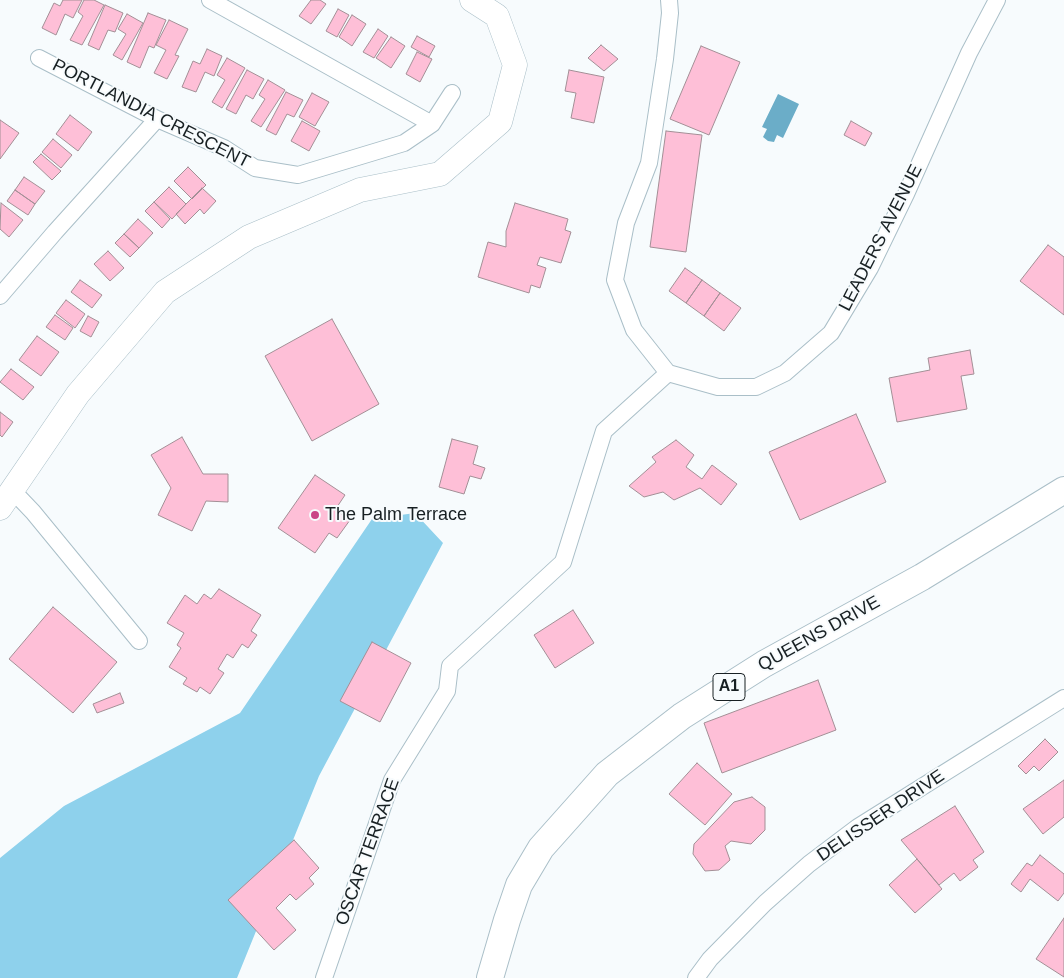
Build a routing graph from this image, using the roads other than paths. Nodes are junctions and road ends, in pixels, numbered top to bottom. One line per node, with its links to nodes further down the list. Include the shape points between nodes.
1 (210, 0): 8 (street)
2 (472, 0): 12 (street, via 497,16 515,65 500,122 440,174 360,190 268,229 250,237 165,292 78,394)
3 (669, 0): 10 (street, via 665,60 649,163 626,223 614,280 634,330)
4 (996, 0): 10 (street, LEADERS AVENUE, via 870,268 831,333 785,372 756,387 718,387)
5 (39, 58): 7 (street, PORTLANDIA CRESCENT)
6 (452, 93): 8 (street, PORTLANDIA CRESCENT)
7 (157, 119): 8 (street, PORTLANDIA CRESCENT, via 224,148 255,168 298,175 404,143); 9 (street)
8 (432, 124)
9 (0, 296)
10 (668, 373): 15 (street, OSCAR TERRACE, via 604,431 563,562 450,666 447,691 392,780)
11 (1064, 490): 16 (main road, QUEENS DRIVE / A1, via 913,581 764,664 682,716 607,774 541,848 520,885 506,920)
12 (6, 499): 13 (street, via 33,512)
13 (139, 641)
14 (1064, 698): 17 (street, DELISSER DRIVE, via 851,832 765,903 710,959)
15 (324, 978)
16 (490, 978)
17 (696, 978)

